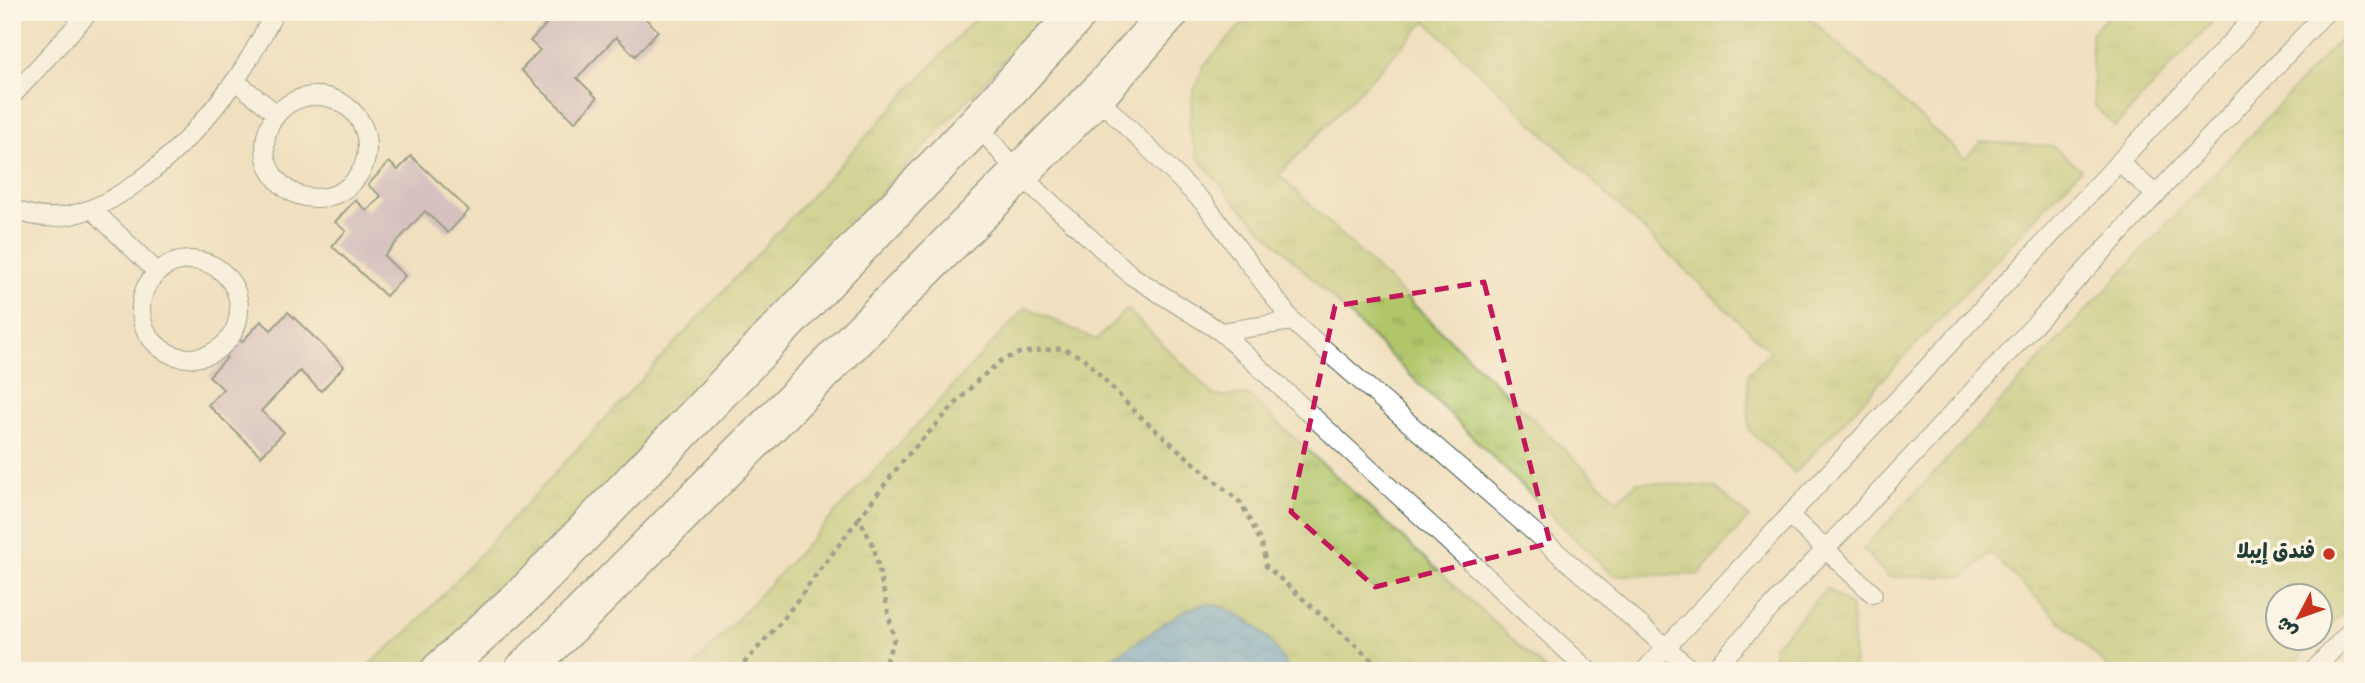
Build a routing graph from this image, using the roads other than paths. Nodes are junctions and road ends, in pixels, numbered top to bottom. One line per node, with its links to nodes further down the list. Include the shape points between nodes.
1 (89, 12): 10 (lane)
2 (275, 12): 9 (lane)
3 (500, 12): 4 (lane)
4 (505, 12)
5 (1079, 12): 13 (main road)
6 (1170, 12): 11 (main road)
7 (2259, 12): 14 (lane)
8 (2326, 12): 16 (lane)
9 (235, 81): 12 (lane); 18 (lane, via 156,166 118,197)
10 (12, 96)
11 (1096, 96): 15 (main road); 20 (lane, via 1205,204)
12 (277, 114): 12 (lane, via 265,145 276,178 304,197 322,198 352,184 367,155 367,138 351,109 337,100 305,97)
13 (977, 124): 15 (lane); 27 (main road, via 530,590)
14 (2119, 162): 16 (lane); 22 (lane)
15 (1018, 173): 21 (lane, via 1132,276); 28 (main road)
16 (2156, 195): 23 (lane)
17 (12, 208): 18 (lane, via 54,218)
18 (93, 210): 19 (lane)
19 (157, 272): 19 (lane, via 147,284 141,314 154,342 181,357 213,352 226,342 239,312 231,281 219,268 187,259)
20 (1292, 321): 21 (lane); 26 (lane)
21 (1221, 332): 29 (lane)
22 (1789, 515): 23 (lane); 26 (lane)
23 (1826, 548): 24 (lane); 32 (lane)
24 (1873, 594)
25 (2353, 628): 33 (lane)
26 (1667, 646): 30 (lane); 31 (lane)
27 (440, 671)
28 (523, 671)
29 (1589, 671)
30 (1644, 671)
31 (1693, 671)
32 (1712, 671)
33 (2313, 671)

